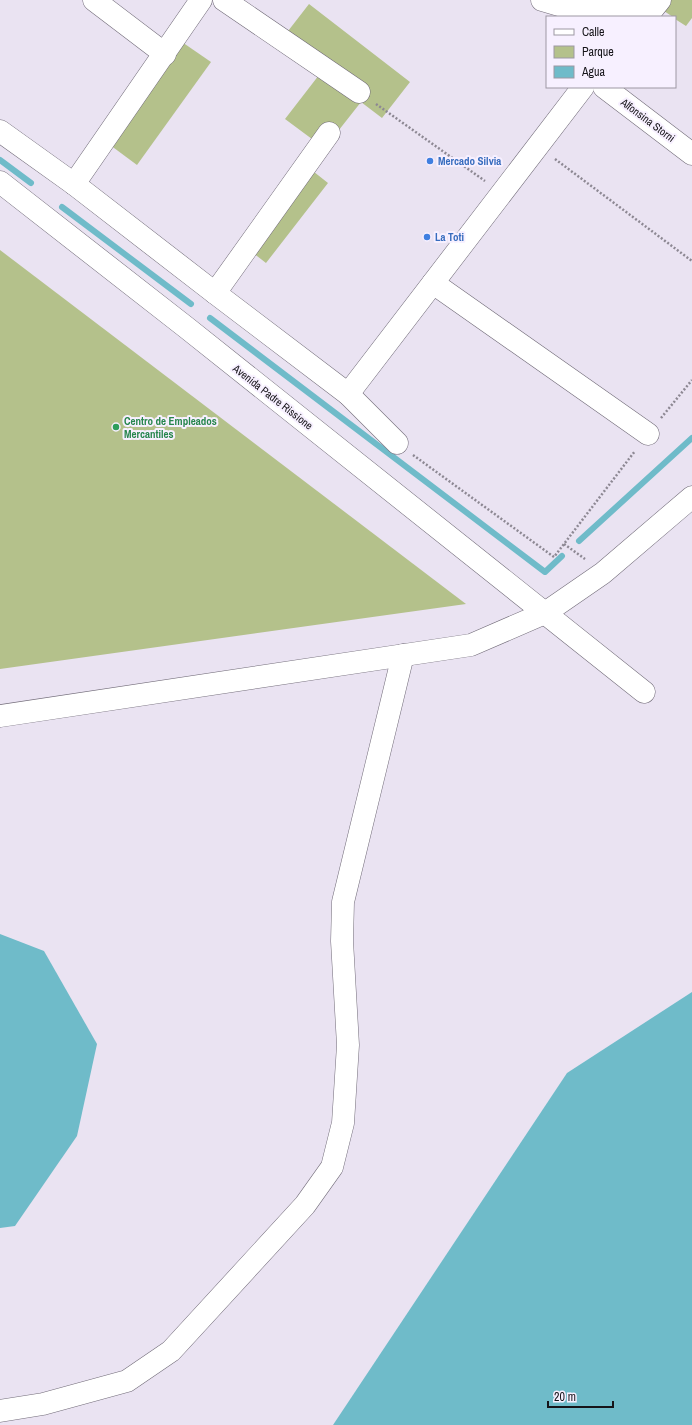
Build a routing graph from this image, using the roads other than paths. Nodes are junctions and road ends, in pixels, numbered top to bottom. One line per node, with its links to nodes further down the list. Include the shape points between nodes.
1 (94, 0): 7 (street)
2 (200, 0): 7 (street)
3 (224, 0): 10 (street)
4 (542, 0): 6 (street)
5 (660, 0): 6 (street, via 652,10)
6 (569, 8)
7 (165, 54): 15 (street)
8 (582, 88): 16 (street)
9 (605, 88): 13 (street, Alfonsina Storni)
10 (359, 92)
11 (0, 131): 15 (street)
12 (329, 133): 17 (street)
13 (692, 154)
14 (0, 182): 22 (street, Avenida Padre Rissione)
15 (74, 184): 17 (street)
16 (433, 283): 18 (street); 19 (street)
17 (214, 293): 18 (street)
18 (348, 394): 20 (street)
19 (648, 434)
20 (396, 444)
21 (692, 497): 22 (street, via 603,573)
22 (545, 613): 23 (street, via 471,645); 24 (street, Avenida Padre Rissione)
23 (403, 655): 25 (street); 26 (street, via 343,902 342,941 348,1045 343,1123 332,1167 305,1205 171,1351 127,1381 43,1404)
24 (644, 692)
25 (0, 716)
26 (0, 1410)

